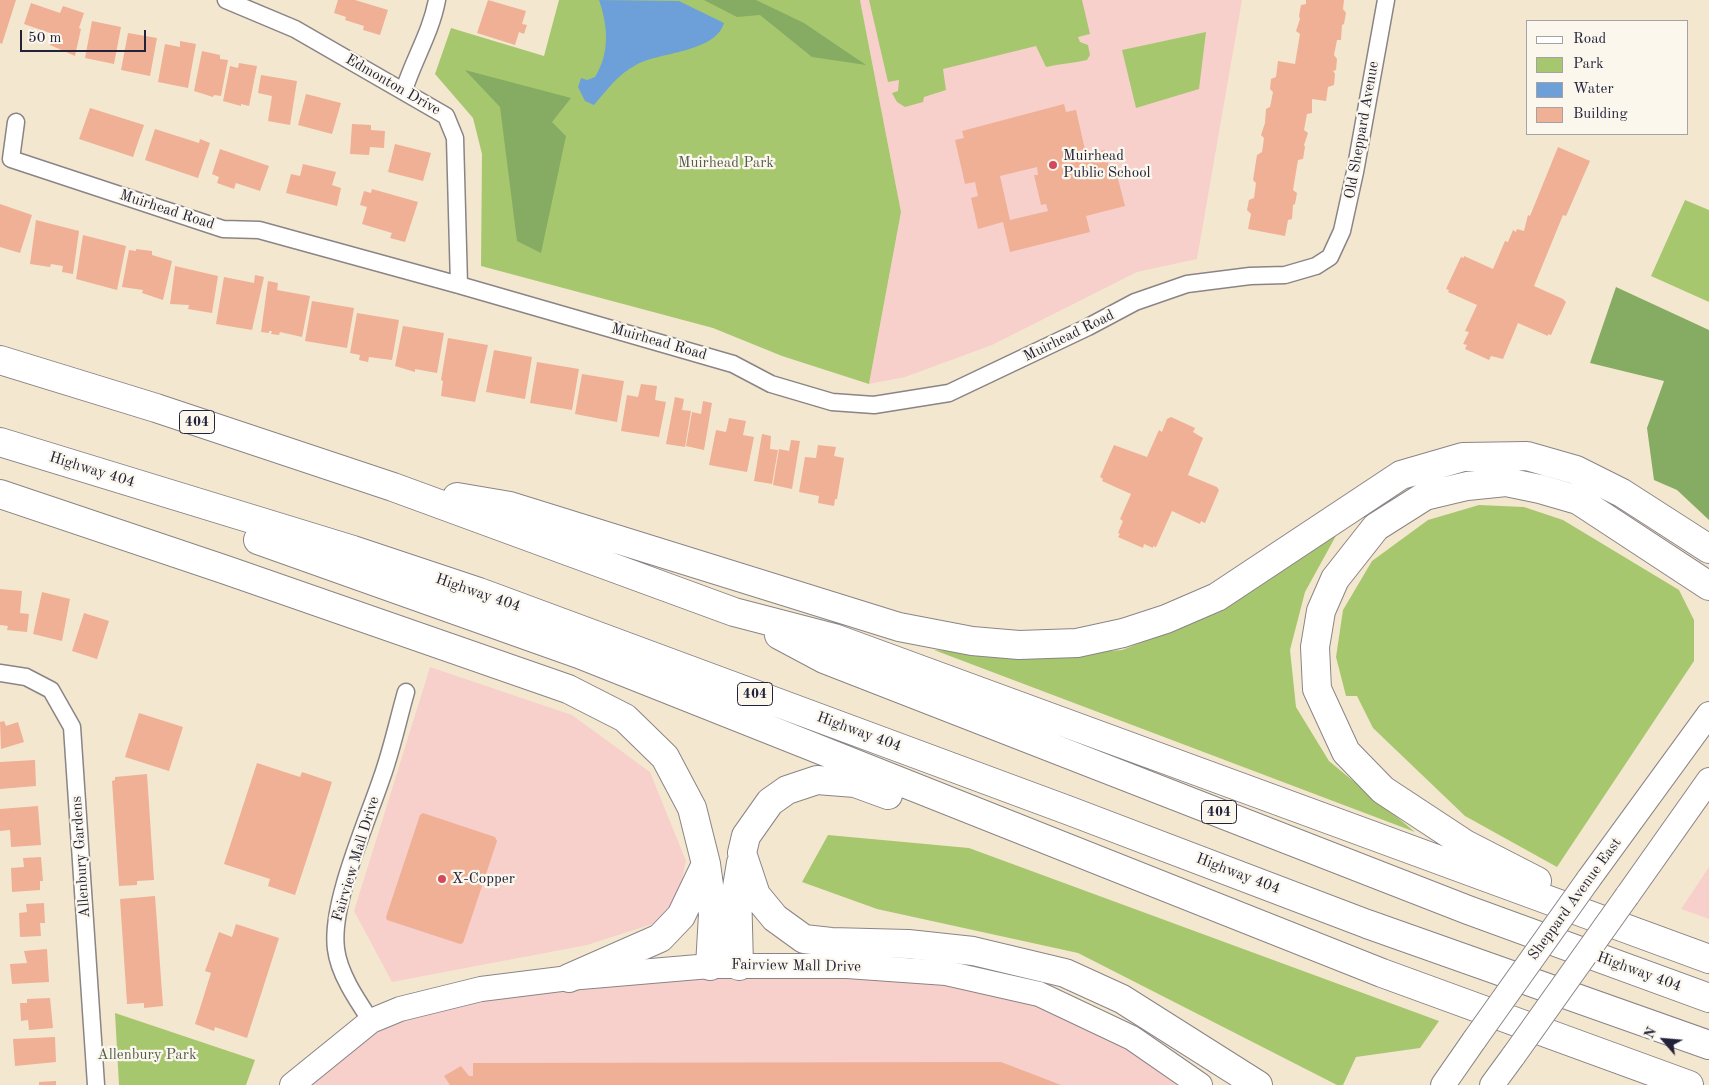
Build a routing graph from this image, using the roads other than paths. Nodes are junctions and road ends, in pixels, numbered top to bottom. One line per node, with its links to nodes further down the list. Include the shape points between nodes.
1 (226, 0): 4 (street, Edmonton Drive, via 295,29)
2 (437, 0): 4 (street, via 434,17 412,63)
3 (1386, 0): 6 (street, Old Sheppard Avenue, via 1351,192 1342,232)
4 (404, 90): 7 (street, Edmonton Drive, via 446,116 455,138)
5 (16, 122): 7 (street, Muirhead Road, via 11,159 223,229 259,230)
6 (1330, 257): 7 (street, Muirhead Road, via 1316,266 1285,275 1187,284 1135,302 949,393 874,405 832,402 800,394 771,384 733,364)
7 (460, 284)
8 (0, 360): 11 (highway, Highway 404 / 404)
9 (0, 442): 10 (highway, Highway 404 / 404)
10 (137, 484): 29 (highway, Highway 404 / 404, via 479,592 1367,924); 37 (highway, via 194,518 579,654 1382,973)
11 (393, 487): 13 (highway, via 510,506 900,627 972,641 1019,645 1077,643 1123,633 1218,597 1401,475 1463,457 1527,456 1576,470 1622,493); 15 (highway, Highway 404 / 404)
12 (0, 494): 21 (highway, via 568,689 625,718 665,758 692,808)
13 (1709, 548)
14 (1709, 586): 22 (highway, via 1578,500 1506,482 1467,486 1425,496 1376,527 1335,579 1321,611 1315,647 1317,689 1327,714 1346,752 1383,790 1465,844)
15 (734, 612): 22 (highway, Highway 404 / 404, via 834,638); 27 (highway, Highway 404 / 404, via 824,659 1468,910)
16 (0, 673): 30 (street, Allenbury Gardens, via 26,677 51,690 72,727)
17 (406, 692): 28 (street, Fairview Mall Drive, via 383,775 334,924 342,972)
18 (1709, 714): 34 (street, Sheppard Avenue East, bridge)
19 (1709, 780): 35 (street, bridge)
20 (742, 853): 25 (highway, via 737,887); 33 (highway, via 756,895 775,918 804,939 974,951 1065,973 1122,999); 36 (highway, via 746,836 770,802 787,790 817,780 855,783 1505,1033)
21 (706, 864): 24 (highway, via 713,914); 26 (highway, via 681,916 660,938)
22 (1659, 942): 23 (highway, Highway 404 / 404)
23 (1709, 959)
24 (710, 966): 25 (street, Fairview Mall Drive); 26 (street, Fairview Mall Drive)
25 (739, 966): 32 (street, Fairview Mall Drive, via 847,966 946,973 1039,994 1132,1038)
26 (569, 978): 28 (street, Fairview Mall Drive, via 480,989 400,1009)
27 (1709, 998)
28 (371, 1021): 31 (street, Fairview Mall Drive)
29 (1709, 1046)
30 (96, 1085)
31 (292, 1085)
32 (1200, 1085)
33 (1258, 1085)
34 (1443, 1085)
35 (1492, 1085)
36 (1661, 1085)
37 (1689, 1085)

